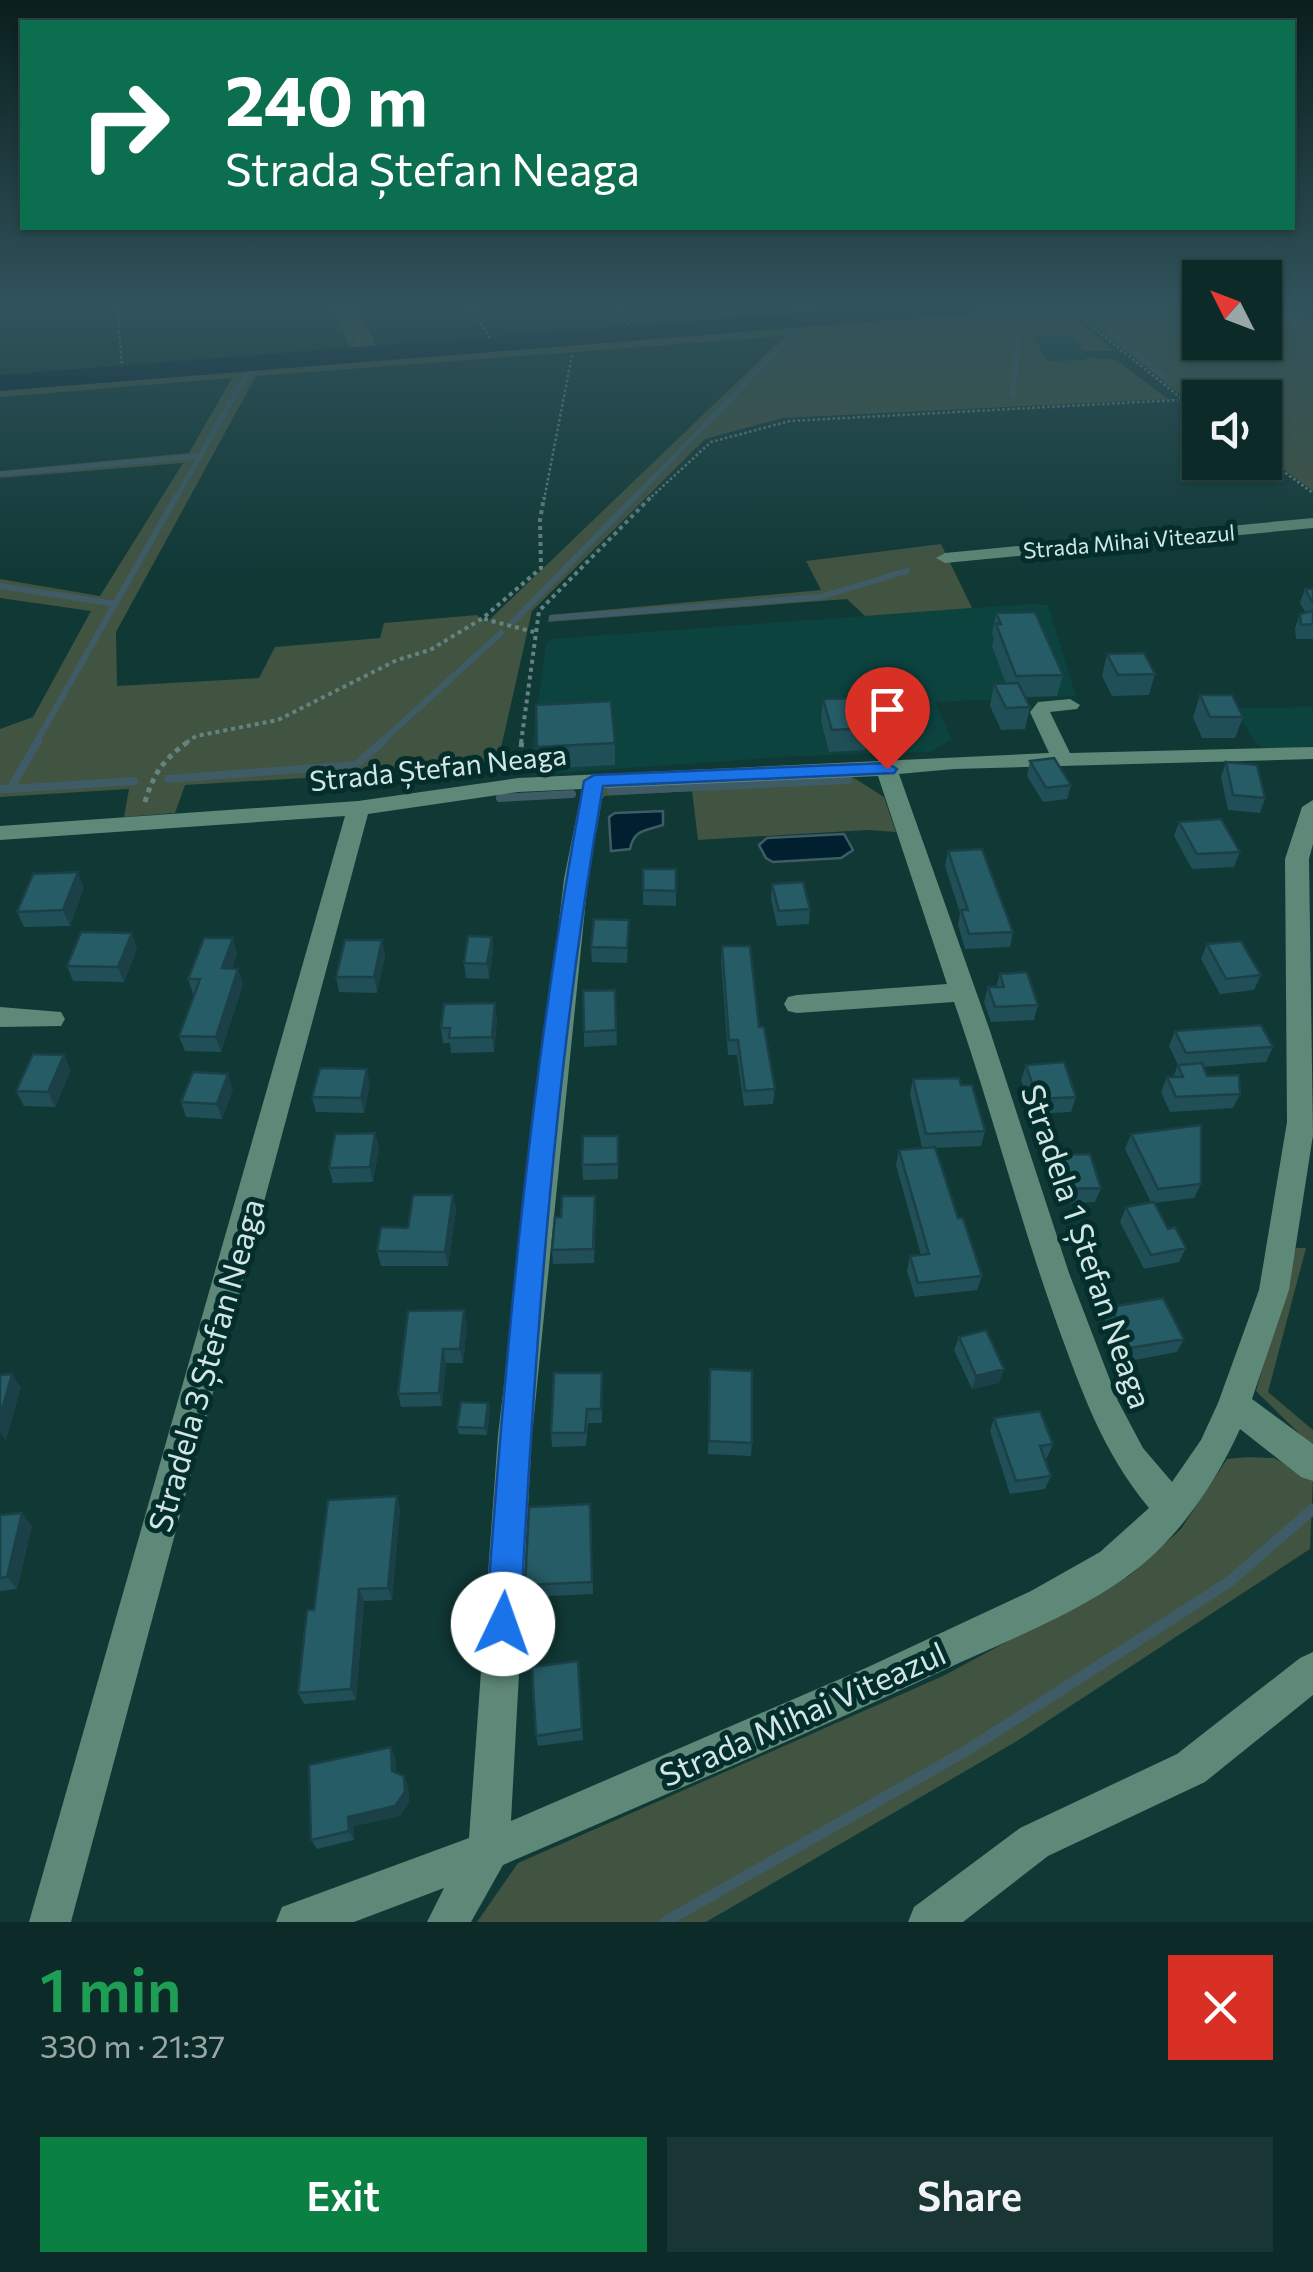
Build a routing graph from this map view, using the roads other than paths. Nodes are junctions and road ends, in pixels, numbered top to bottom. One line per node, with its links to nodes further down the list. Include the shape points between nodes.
1 (1313, 523): 2 (street, Strada Mihai Viteazul)
2 (945, 558)
3 (1070, 705): 5 (street, via 1040,712)
4 (1313, 753): 5 (street, Strada Ștefan Neaga)
5 (1062, 759): 6 (street, Strada Ștefan Neaga)
6 (887, 769): 7 (street, Strada Ștefan Neaga); 11 (street, Stradela 1 Ștefan Neaga)
7 (594, 781): 9 (street, Strada Ștefan Neaga); 20 (street, via 576,879 515,1434)
8 (1313, 807): 15 (street, Strada Mihai Viteazul, via 1297,858)
9 (358, 808): 10 (street, Strada Ștefan Neaga); 21 (street, Stradela 3 Ștefan Neaga)
10 (0, 833)
11 (963, 992): 12 (street); 18 (street, Stradela 1 Ștefan Neaga, via 1104,1406 1131,1460)
12 (796, 1004)
13 (0, 1017): 14 (street)
14 (52, 1020)
15 (1307, 1122): 16 (street, Strada Mihai Viteazul, via 1274,1290)
16 (1234, 1405): 17 (street); 18 (street, Strada Mihai Viteazul)
17 (1313, 1465)
18 (1173, 1510): 20 (street, Strada Mihai Viteazul, via 1113,1565 1044,1604)
19 (1313, 1671): 24 (street, via 1191,1768 1034,1842)
20 (489, 1851): 22 (street, Strada Mihai Viteazul); 23 (street)
21 (50, 1922)
22 (297, 1922)
23 (448, 1922)
24 (929, 1922)

